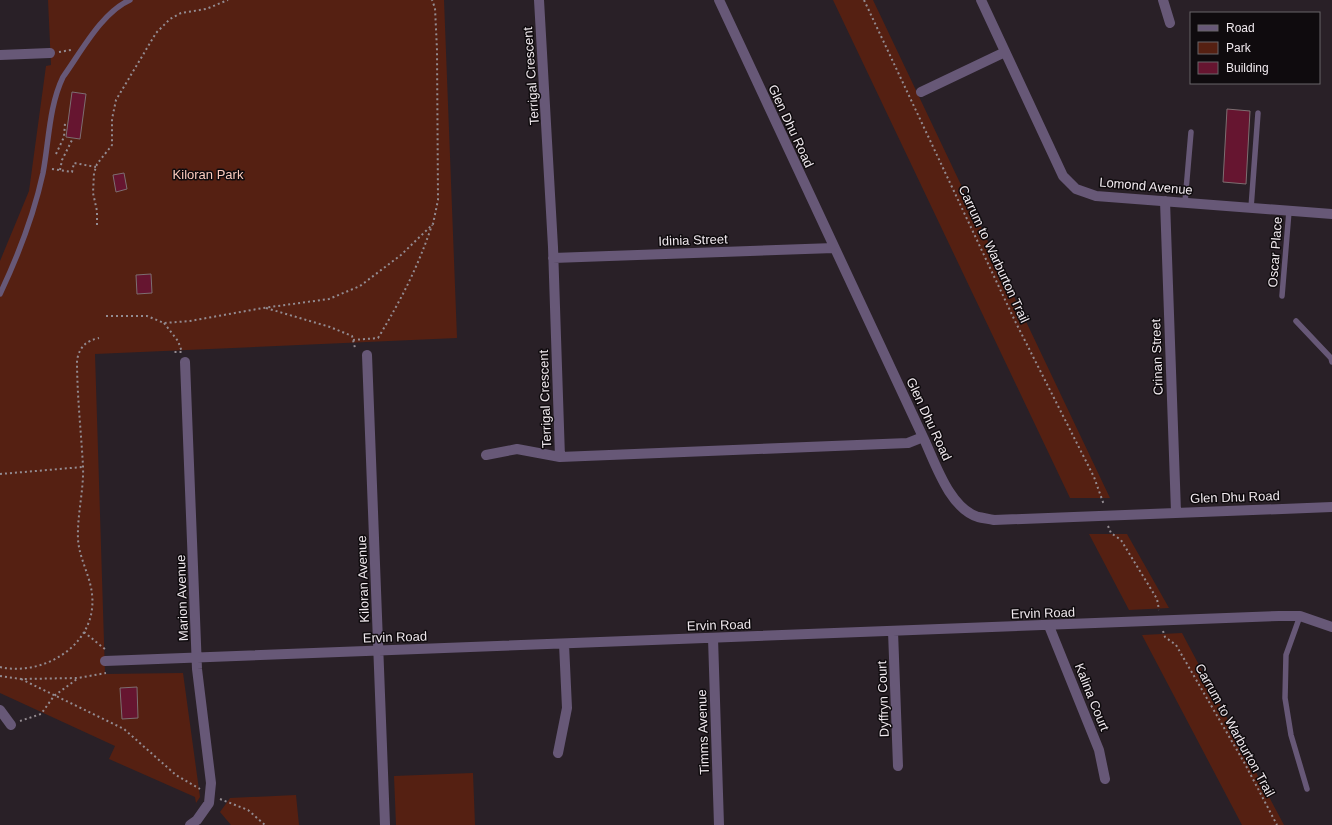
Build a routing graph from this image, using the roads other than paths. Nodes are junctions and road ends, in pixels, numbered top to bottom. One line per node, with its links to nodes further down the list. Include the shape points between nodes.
1 (130, 0): 20 (lane, via 105,19 63,77 54,98 37,197)
2 (539, 0): 19 (street, Terrigal Crescent)
3 (719, 0): 18 (street, Glen Dhu Road)
4 (981, 0): 7 (street, Lomond Avenue)
5 (1163, 0): 6 (street)
6 (1170, 23)
7 (1005, 52): 10 (street); 13 (street, Lomond Avenue, via 1063,176 1076,190 1096,196)
8 (50, 53): 9 (street)
9 (0, 55)
10 (921, 92)
11 (1258, 113): 15 (lane)
12 (1191, 132): 14 (lane)
13 (1165, 200): 14 (street, Lomond Avenue); 30 (street, Crinan Street)
14 (1185, 202): 15 (street, Lomond Avenue)
15 (1252, 208): 16 (street, Lomond Avenue)
16 (1289, 211): 17 (street, Lomond Avenue); 21 (lane, Oscar Place)
17 (1332, 214)
18 (834, 248): 19 (street, Idinia Street); 26 (street, Glen Dhu Road)
19 (553, 258): 28 (street, Terrigal Crescent)
20 (0, 294)
21 (1282, 296)
22 (1296, 321): 25 (lane)
23 (367, 355): 37 (street, Kiloran Avenue)
24 (185, 362): 38 (street, Marion Avenue)
25 (1332, 362)
26 (923, 437): 28 (street, Terrigal Crescent, via 908,443); 30 (street, Glen Dhu Road, via 951,494 963,508 978,517 994,520)
27 (486, 455): 28 (street, via 517,449)
28 (560, 457)
29 (1332, 507): 30 (street, Glen Dhu Road)
30 (1176, 512)
31 (1300, 616): 32 (street, Ervin Road); 33 (street, Ervin Road); 45 (lane, via 1286,655 1285,698 1291,735)
32 (1049, 626): 34 (street, Ervin Road); 44 (street, Kalina Court, via 1099,750)
33 (1332, 627)
34 (893, 631): 35 (street, Ervin Road); 43 (street, Dyffryn Court)
35 (713, 638): 36 (street, Ervin Road); 48 (street, Timms Avenue)
36 (564, 644): 37 (street, Ervin Road); 42 (street, via 567,708)
37 (379, 650): 38 (street, Ervin Road); 47 (street, Kiloran Avenue)
38 (197, 658): 39 (street, Ervin Road); 46 (street, Marion Avenue, via 211,796 209,803)
39 (105, 662)
40 (0, 710): 41 (street)
41 (11, 725)
42 (558, 753)
43 (898, 766)
44 (1105, 779)
45 (1307, 789)
46 (190, 825)
47 (385, 825)
48 (718, 825)

